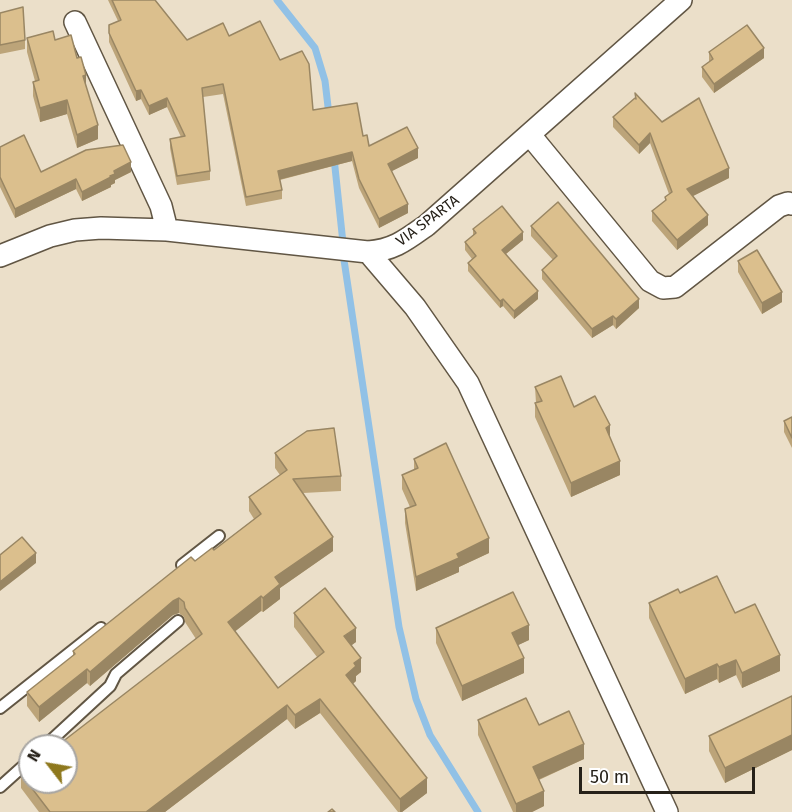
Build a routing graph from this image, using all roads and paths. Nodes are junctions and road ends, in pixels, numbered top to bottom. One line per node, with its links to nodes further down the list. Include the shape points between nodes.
1 (681, 0): 3 (street, VIA SPARTA)
2 (75, 22): 5 (street, via 161,206)
3 (530, 135): 4 (street, via 650,281 663,288 675,287 779,206); 6 (street, VIA SPARTA, via 427,225 397,246)
4 (792, 204)
5 (167, 230): 6 (street, VIA SPARTA); 7 (street, VIA SPARTA, via 75,230)
6 (368, 252): 16 (street, via 415,307 468,383)
7 (0, 256)
8 (219, 536): 9 (lane)
9 (173, 572)
10 (177, 621): 13 (lane, via 116,674 110,686)
11 (110, 622): 12 (lane)
12 (0, 708)
13 (58, 734)
14 (18, 771): 15 (lane)
15 (0, 787)
16 (667, 812)

